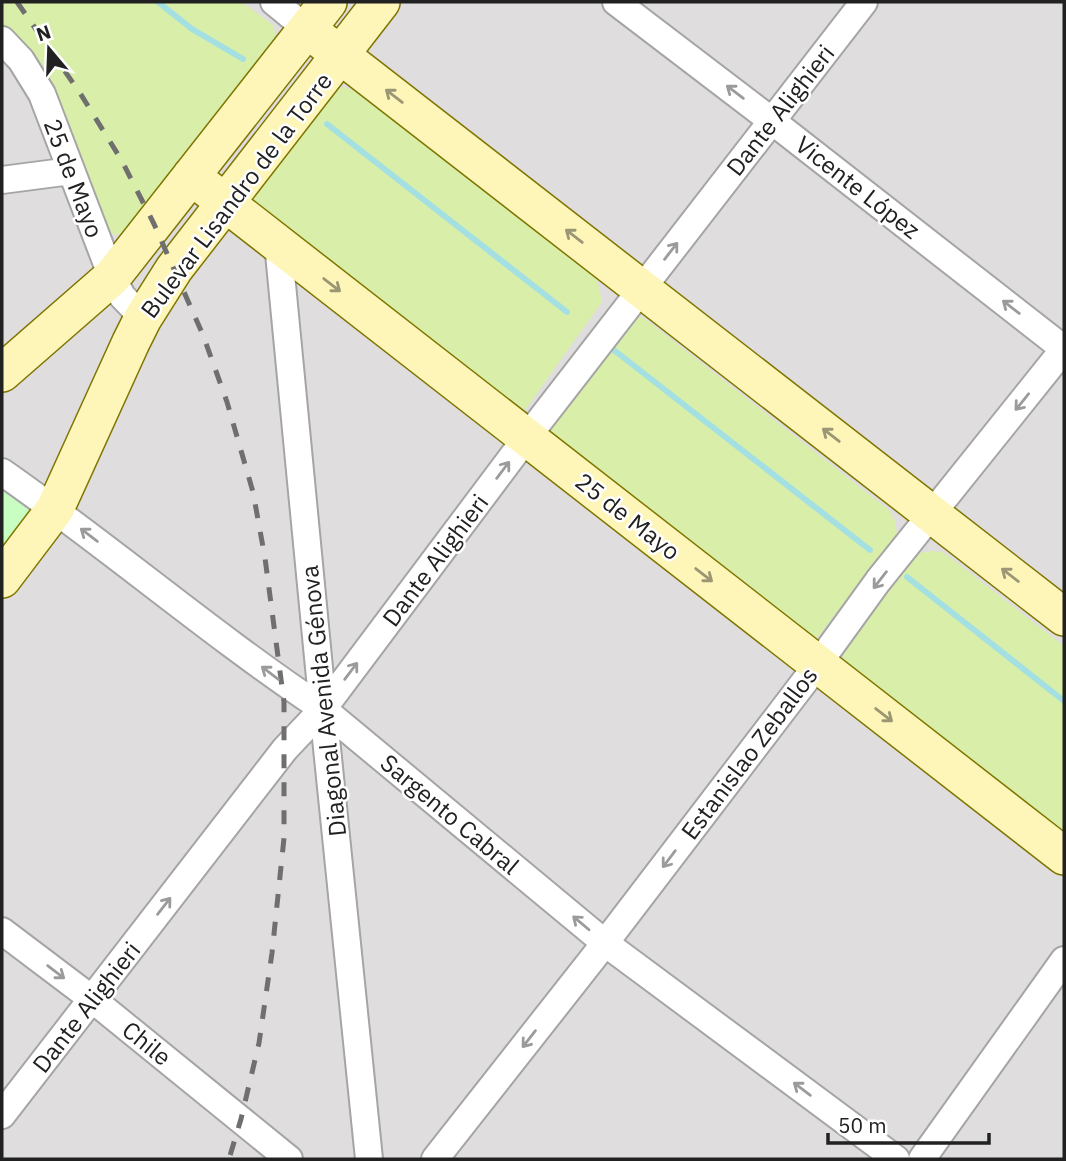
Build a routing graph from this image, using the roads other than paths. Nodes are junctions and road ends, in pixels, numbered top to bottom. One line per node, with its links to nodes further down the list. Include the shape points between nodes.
1 (274, 2): 5 (street)
2 (382, 2): 7 (street, Bulevar Lisandro de la Torre)
3 (616, 2): 8 (street, Vicente López, one-way to 3)
4 (864, 2): 8 (street, Dante Alighieri)
5 (318, 15): 7 (street); 10 (street, Bulevar Lisandro de la Torre)
6 (2, 40): 9 (street, 25 de Mayo, via 42,94)
7 (340, 54): 12 (street, Bulevar Lisandro de la Torre); 15 (street, one-way to 7)
8 (772, 121): 15 (street, Dante Alighieri, one-way to 8); 17 (street, Vicente López, one-way to 8)
9 (71, 171): 11 (street); 14 (street, 25 de Mayo)
10 (191, 176): 12 (street, 25 de Mayo); 14 (street, Bulevar Lisandro de la Torre)
11 (2, 180)
12 (225, 203): 13 (street, 25 de Mayo); 16 (street, Bulevar Lisandro de la Torre)
13 (278, 243): 19 (street, 25 de Mayo, one-way to 19); 26 (street, Diagonal Avenida Génova)
14 (112, 277): 16 (street, 25 de Mayo); 18 (street, Bulevar Lisandro de la Torre)
15 (642, 289): 19 (street, Dante Alighieri); 22 (street, one-way to 15)
16 (143, 318): 21 (street, Bulevar Lisandro de la Torre)
17 (1064, 349): 22 (street, Estanislao Zeballos, one-way to 22)
18 (2, 373)
19 (527, 437): 25 (street, 25 de Mayo, one-way to 25); 26 (street, Dante Alighieri, one-way to 19)
20 (2, 472): 21 (street, Sargento Cabral)
21 (55, 509): 23 (street, Bulevar Lisandro de la Torre); 26 (street, Sargento Cabral, one-way to 21)
22 (932, 514): 24 (street, one-way to 22); 25 (street, Estanislao Zeballos, one-way to 25)
23 (2, 579)
24 (1064, 617)
25 (818, 664): 27 (street, 25 de Mayo, one-way to 27); 29 (street, Estanislao Zeballos, one-way to 29)
26 (323, 709): 29 (street, Sargento Cabral, one-way to 26); 31 (street, Dante Alighieri, one-way to 26, via 285,749); 34 (street, Diagonal Avenida Génova)
27 (1064, 856)
28 (2, 931): 31 (street, Chile, one-way to 31)
29 (605, 943): 35 (street, Estanislao Zeballos, one-way to 35); 36 (street, Sargento Cabral, one-way to 29)
30 (1064, 960): 37 (street)
31 (92, 999): 32 (street, Dante Alighieri); 33 (street, Chile)
32 (2, 1115)
33 (289, 1159)
34 (369, 1159)
35 (435, 1159)
36 (896, 1159)
37 (922, 1159)

